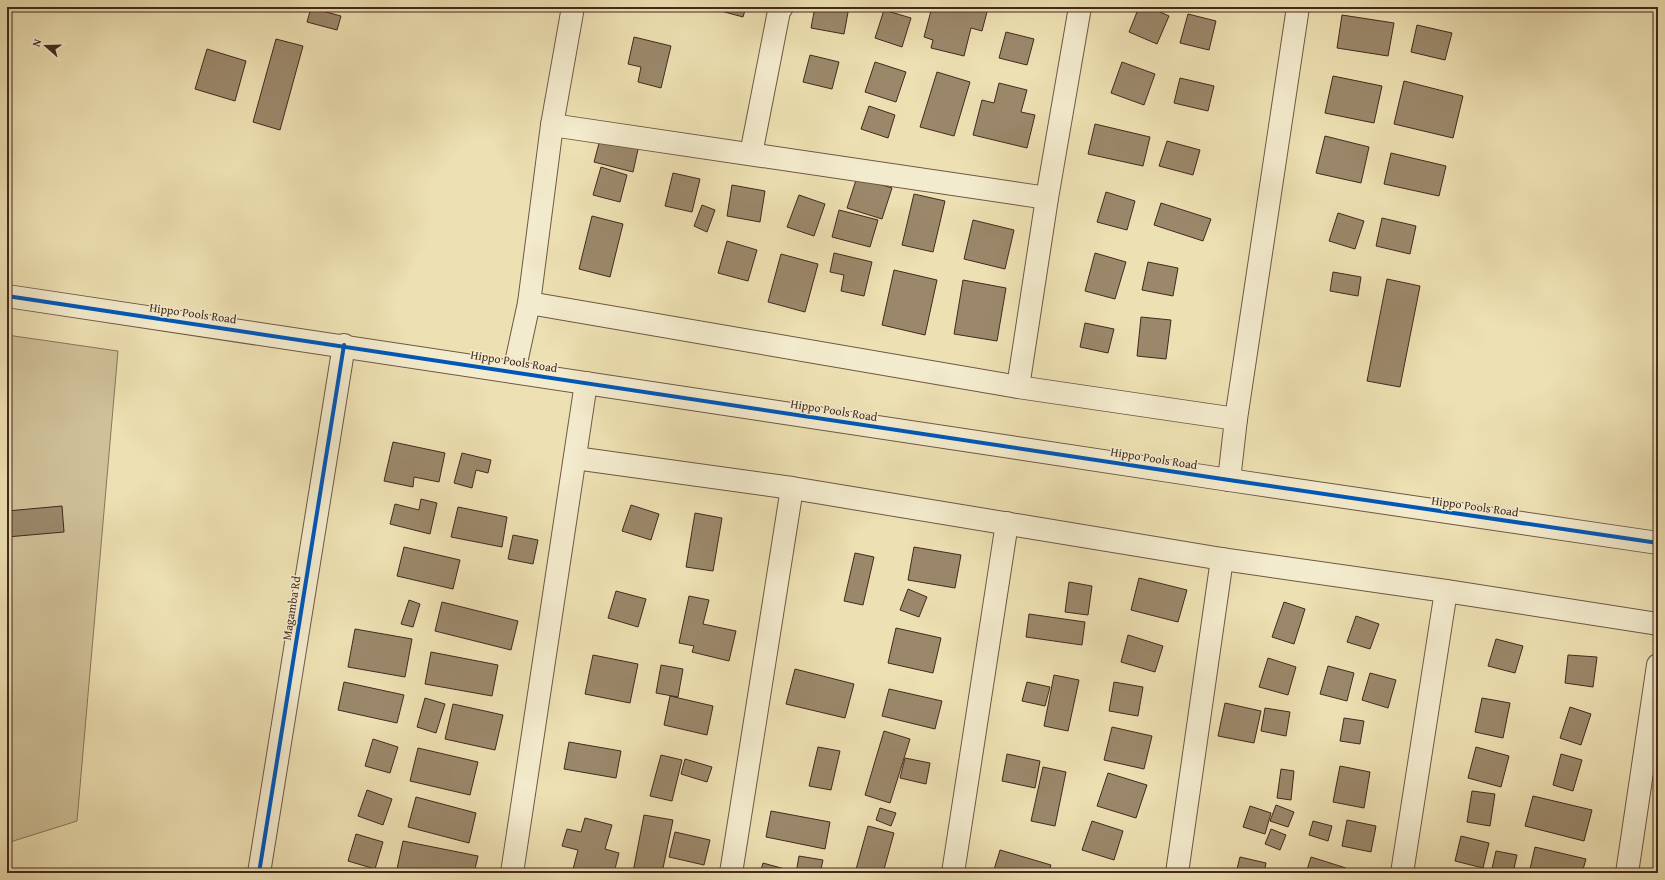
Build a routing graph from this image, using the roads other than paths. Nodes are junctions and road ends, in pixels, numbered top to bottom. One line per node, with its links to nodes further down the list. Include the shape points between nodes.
1 (573, 7): 5 (street)
2 (782, 7): 6 (street, via 779,11)
3 (1080, 7): 7 (street)
4 (1298, 7): 14 (street)
5 (552, 125): 6 (street); 9 (street)
6 (751, 154): 7 (street)
7 (1047, 198): 13 (street)
8 (7, 296): 10 (street, Hippo Pools Road)
9 (529, 303): 11 (street); 13 (street)
10 (344, 345): 11 (street, Hippo Pools Road); 24 (street, Magamba Rd)
11 (514, 372): 12 (street, Hippo Pools Road)
12 (586, 383): 15 (street); 16 (street, Hippo Pools Road)
13 (1018, 387): 14 (street)
14 (1236, 419): 16 (street)
15 (575, 458): 17 (street); 25 (street)
16 (1229, 480): 19 (street, Hippo Pools Road)
17 (792, 488): 18 (street); 26 (street)
18 (1007, 523): 20 (street); 27 (street)
19 (1658, 543)
20 (1222, 559): 21 (street); 28 (street)
21 (1446, 591): 22 (street); 29 (street)
22 (1658, 624)
23 (1658, 665): 30 (street)
24 (259, 873)
25 (512, 873)
26 (731, 873)
27 (953, 873)
28 (1177, 873)
29 (1402, 873)
30 (1627, 873)

